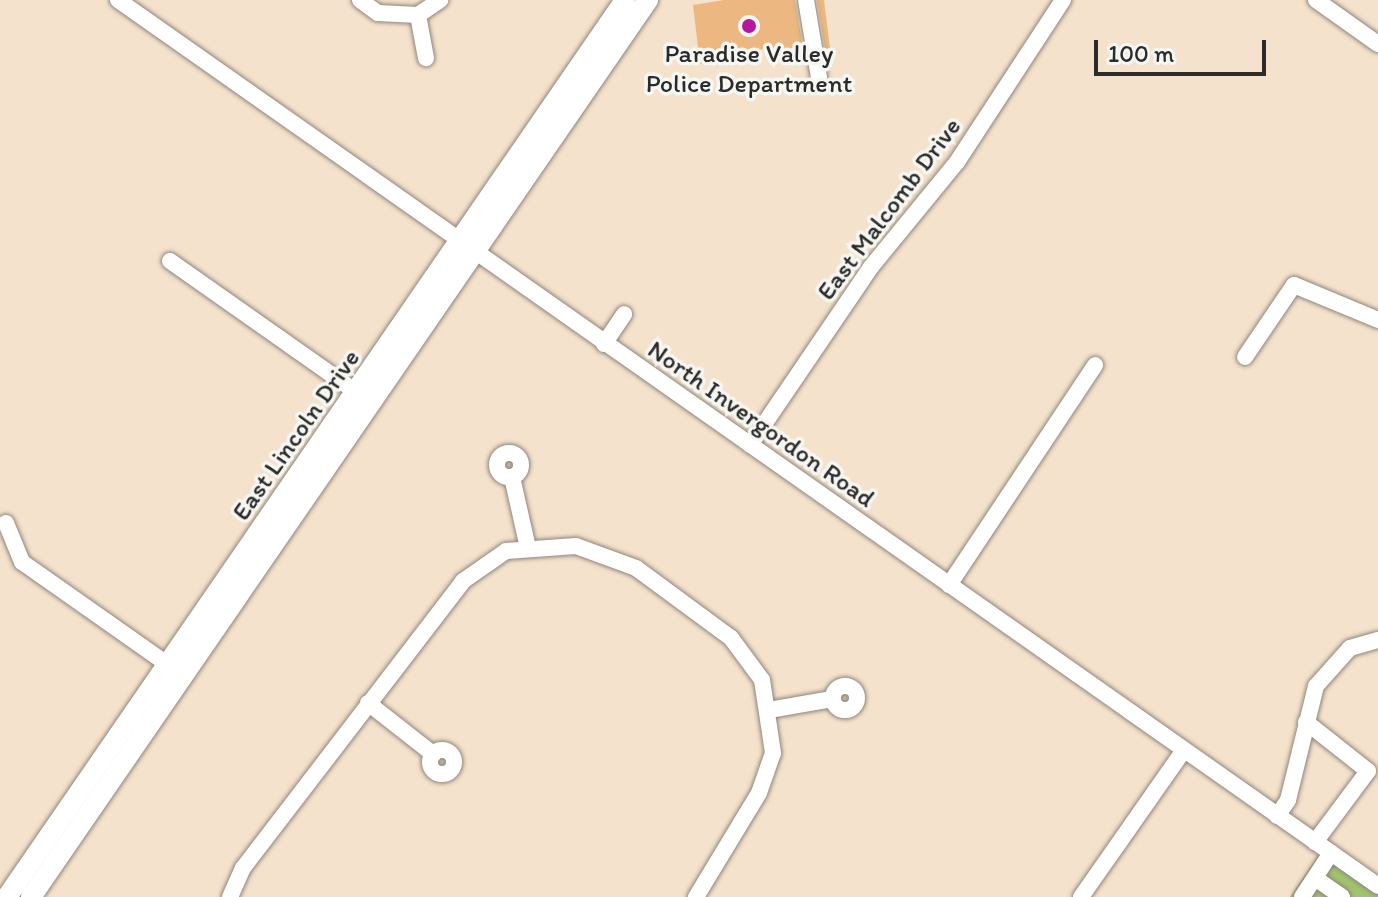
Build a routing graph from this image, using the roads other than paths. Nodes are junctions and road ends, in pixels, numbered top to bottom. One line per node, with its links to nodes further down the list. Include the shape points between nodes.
1 (118, 0): 14 (street, North Invergordon Road)
2 (360, 0): 9 (street, via 378,13)
3 (440, 0): 9 (street)
4 (625, 0): 13 (main road, East Lincoln Drive)
5 (648, 0): 13 (main road, East Lincoln Drive)
6 (806, 0): 12 (street)
7 (1063, 0): 22 (street, East Malcomb Drive, via 957,162 871,267)
8 (1316, 0): 10 (street)
9 (418, 15): 11 (street)
10 (1378, 44)
11 (426, 58)
12 (819, 78)
13 (582, 81): 14 (main road, East Lincoln Drive)
14 (470, 248): 18 (street, North Invergordon Road); 21 (main road, East Lincoln Drive)
15 (170, 261): 21 (street)
16 (624, 314): 18 (street)
17 (1378, 320): 19 (street, via 1294,285)
18 (604, 344): 22 (street, North Invergordon Road)
19 (1245, 357)
20 (1095, 365): 26 (street)
21 (365, 399): 28 (main road, East Lincoln Drive)
22 (750, 445): 26 (street, North Invergordon Road)
23 (512, 477): 25 (street)
24 (6, 523): 28 (street, via 22,562)
25 (528, 548): 30 (street, via 506,551 463,581); 31 (street, via 576,546 636,568 731,638 762,680)
26 (949, 585): 35 (street, North Invergordon Road)
27 (1378, 640): 32 (street, via 1342,654 1311,695)
28 (177, 671): 42 (main road, East Lincoln Drive); 43 (main road, East Lincoln Drive)
29 (832, 699): 31 (street)
30 (368, 703): 36 (street); 44 (street, via 243,868)
31 (769, 710): 45 (street, via 773,753 759,793)
32 (1306, 722): 33 (street); 34 (street)
33 (1324, 735): 34 (street); 38 (street, via 1368,771)
34 (1301, 746): 37 (street)
35 (1184, 750): 37 (street, North Invergordon Road); 46 (street)
36 (433, 754)
37 (1277, 816): 38 (street, North Invergordon Road)
38 (1315, 842): 39 (street, North Invergordon Road)
39 (1331, 853): 40 (street); 41 (street, North Invergordon Road)
40 (1315, 878): 47 (street); 48 (street)
41 (1378, 886)
42 (7, 897)
43 (31, 897)
44 (230, 897)
45 (696, 897)
46 (1081, 897)
47 (1302, 897)
48 (1342, 897)

